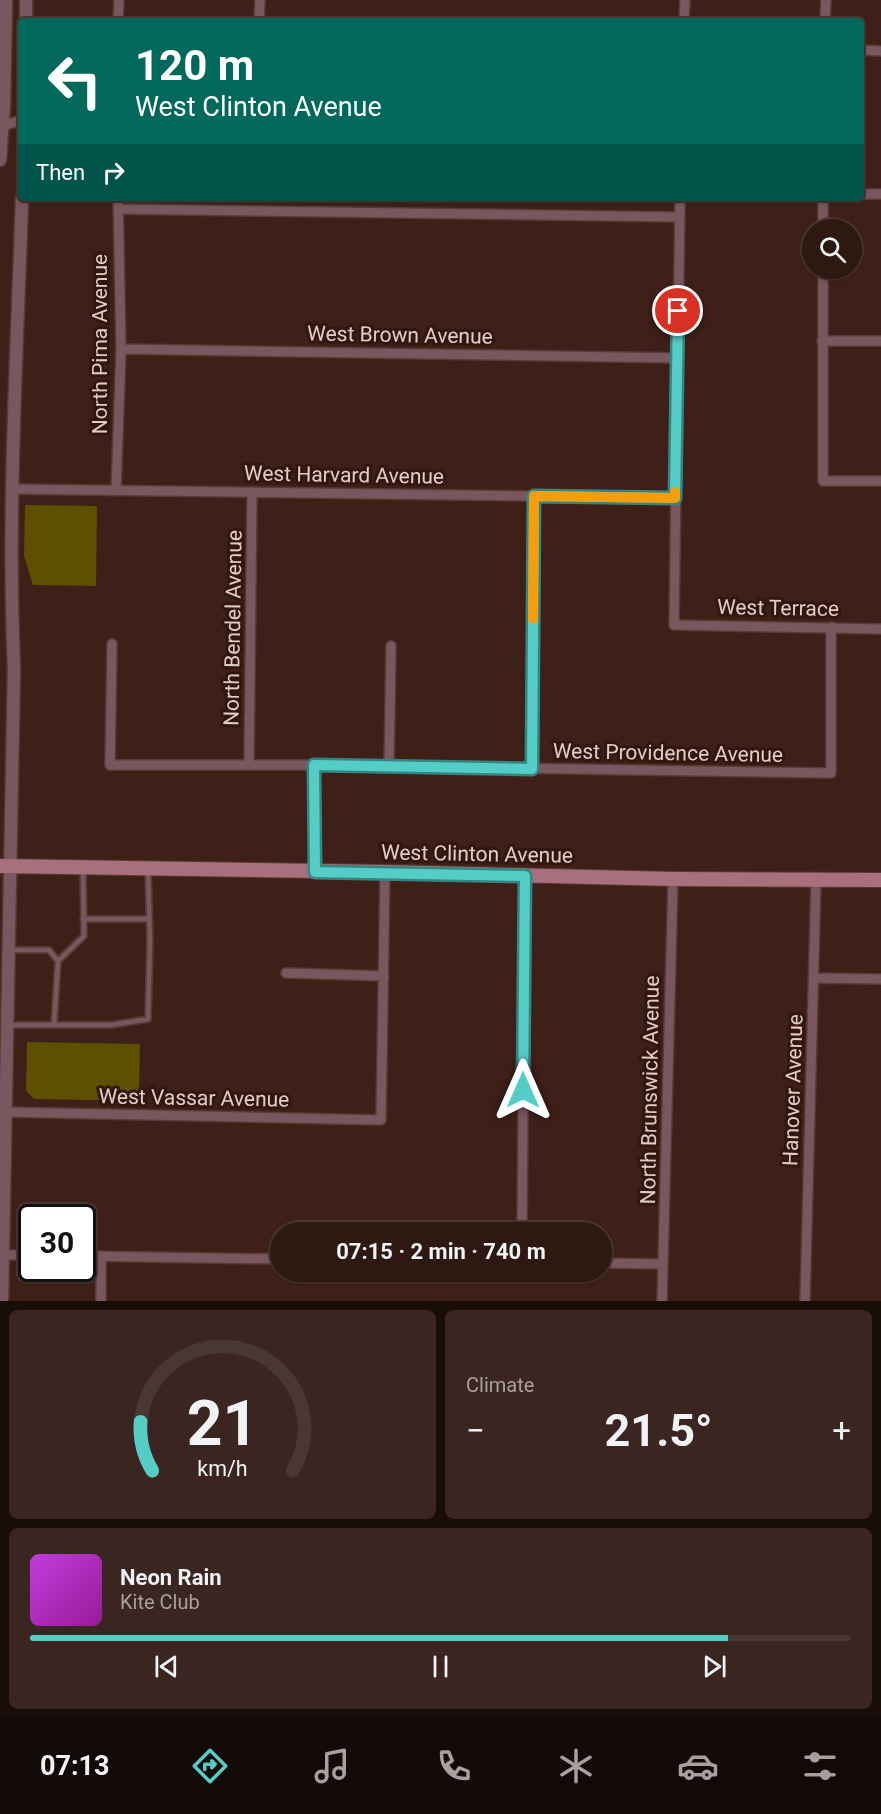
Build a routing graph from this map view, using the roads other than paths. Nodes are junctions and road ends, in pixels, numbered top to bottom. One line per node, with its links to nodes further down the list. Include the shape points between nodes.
1 (6, 0): 14 (street, via 4,105)
2 (26, 0): 7 (street)
3 (119, 0): 8 (street)
4 (260, 0): 9 (street)
5 (685, 0): 10 (street)
6 (826, 0): 11 (street)
7 (26, 18)
8 (118, 18)
9 (259, 18)
10 (684, 18)
11 (825, 18)
12 (864, 50): 13 (street)
13 (881, 51)
14 (9, 124): 15 (street)
15 (0, 160)
16 (864, 194): 17 (street)
17 (881, 194)
18 (22, 201): 31 (street)
19 (118, 201): 22 (street, North Pima Avenue)
20 (680, 201): 23 (street)
21 (823, 201): 24 (street)
22 (119, 209): 23 (street); 28 (street, North Pima Avenue)
23 (679, 217): 29 (street)
24 (823, 219)
25 (823, 279): 26 (street)
26 (822, 340): 27 (street); 30 (street, via 823,481)
27 (881, 341)
28 (122, 349): 29 (street, West Brown Avenue); 32 (street, North Pima Avenue)
29 (678, 358): 35 (street)
30 (881, 482)
31 (12, 489): 32 (street, West Harvard Avenue); 44 (street, via 10,594 14,668)
32 (116, 491): 33 (street, West Harvard Avenue)
33 (252, 492): 34 (street, West Harvard Avenue); 40 (street, North Bendel Avenue)
34 (534, 496): 35 (street, West Harvard Avenue); 43 (street)
35 (675, 498): 36 (street, West Terrace, via 674,624)
36 (831, 627): 37 (street, West Terrace); 43 (street, West Providence Avenue, via 831,773)
37 (881, 628)
38 (112, 644): 40 (street, West Providence Avenue, via 110,765)
39 (391, 646): 42 (street)
40 (249, 764): 41 (street, West Providence Avenue)
41 (314, 765): 42 (street, West Providence Avenue); 47 (street)
42 (389, 767): 43 (street, West Providence Avenue)
43 (532, 769)
44 (5, 866): 45 (main road, West Clinton Avenue); 55 (street)
45 (83, 867): 46 (main road, West Clinton Avenue); 53 (lane)
46 (148, 869): 47 (main road, West Clinton Avenue); 54 (lane)
47 (315, 872): 48 (main road, West Clinton Avenue)
48 (385, 872): 49 (main road, West Clinton Avenue); 58 (street)
49 (525, 876): 50 (main road, West Clinton Avenue); 64 (street)
50 (673, 879): 51 (main road, West Clinton Avenue); 71 (street, North Brunswick Avenue)
51 (816, 879): 52 (main road, West Clinton Avenue); 59 (street, Hanover Avenue)
52 (881, 880)
53 (83, 919): 54 (lane); 56 (lane, via 84,936)
54 (149, 919): 62 (lane, via 148,1019 111,1025)
55 (8, 950): 56 (lane, via 49,950); 61 (street)
56 (58, 961): 62 (lane)
57 (286, 973): 58 (street)
58 (384, 976): 63 (street, West Vassar Avenue, via 381,1120)
59 (814, 978): 60 (street); 75 (street, Hanover Avenue)
60 (881, 979)
61 (7, 1025): 62 (lane); 63 (street)
62 (54, 1025)
63 (5, 1112): 65 (street)
64 (522, 1222)
65 (3, 1255): 66 (street); 72 (street)
66 (18, 1255)
67 (96, 1256): 68 (street)
68 (101, 1256): 69 (street); 73 (street)
69 (270, 1259)
70 (612, 1263): 71 (street)
71 (663, 1264): 74 (street, North Brunswick Avenue)
72 (2, 1301)
73 (100, 1301)
74 (662, 1301)
75 (805, 1301)

